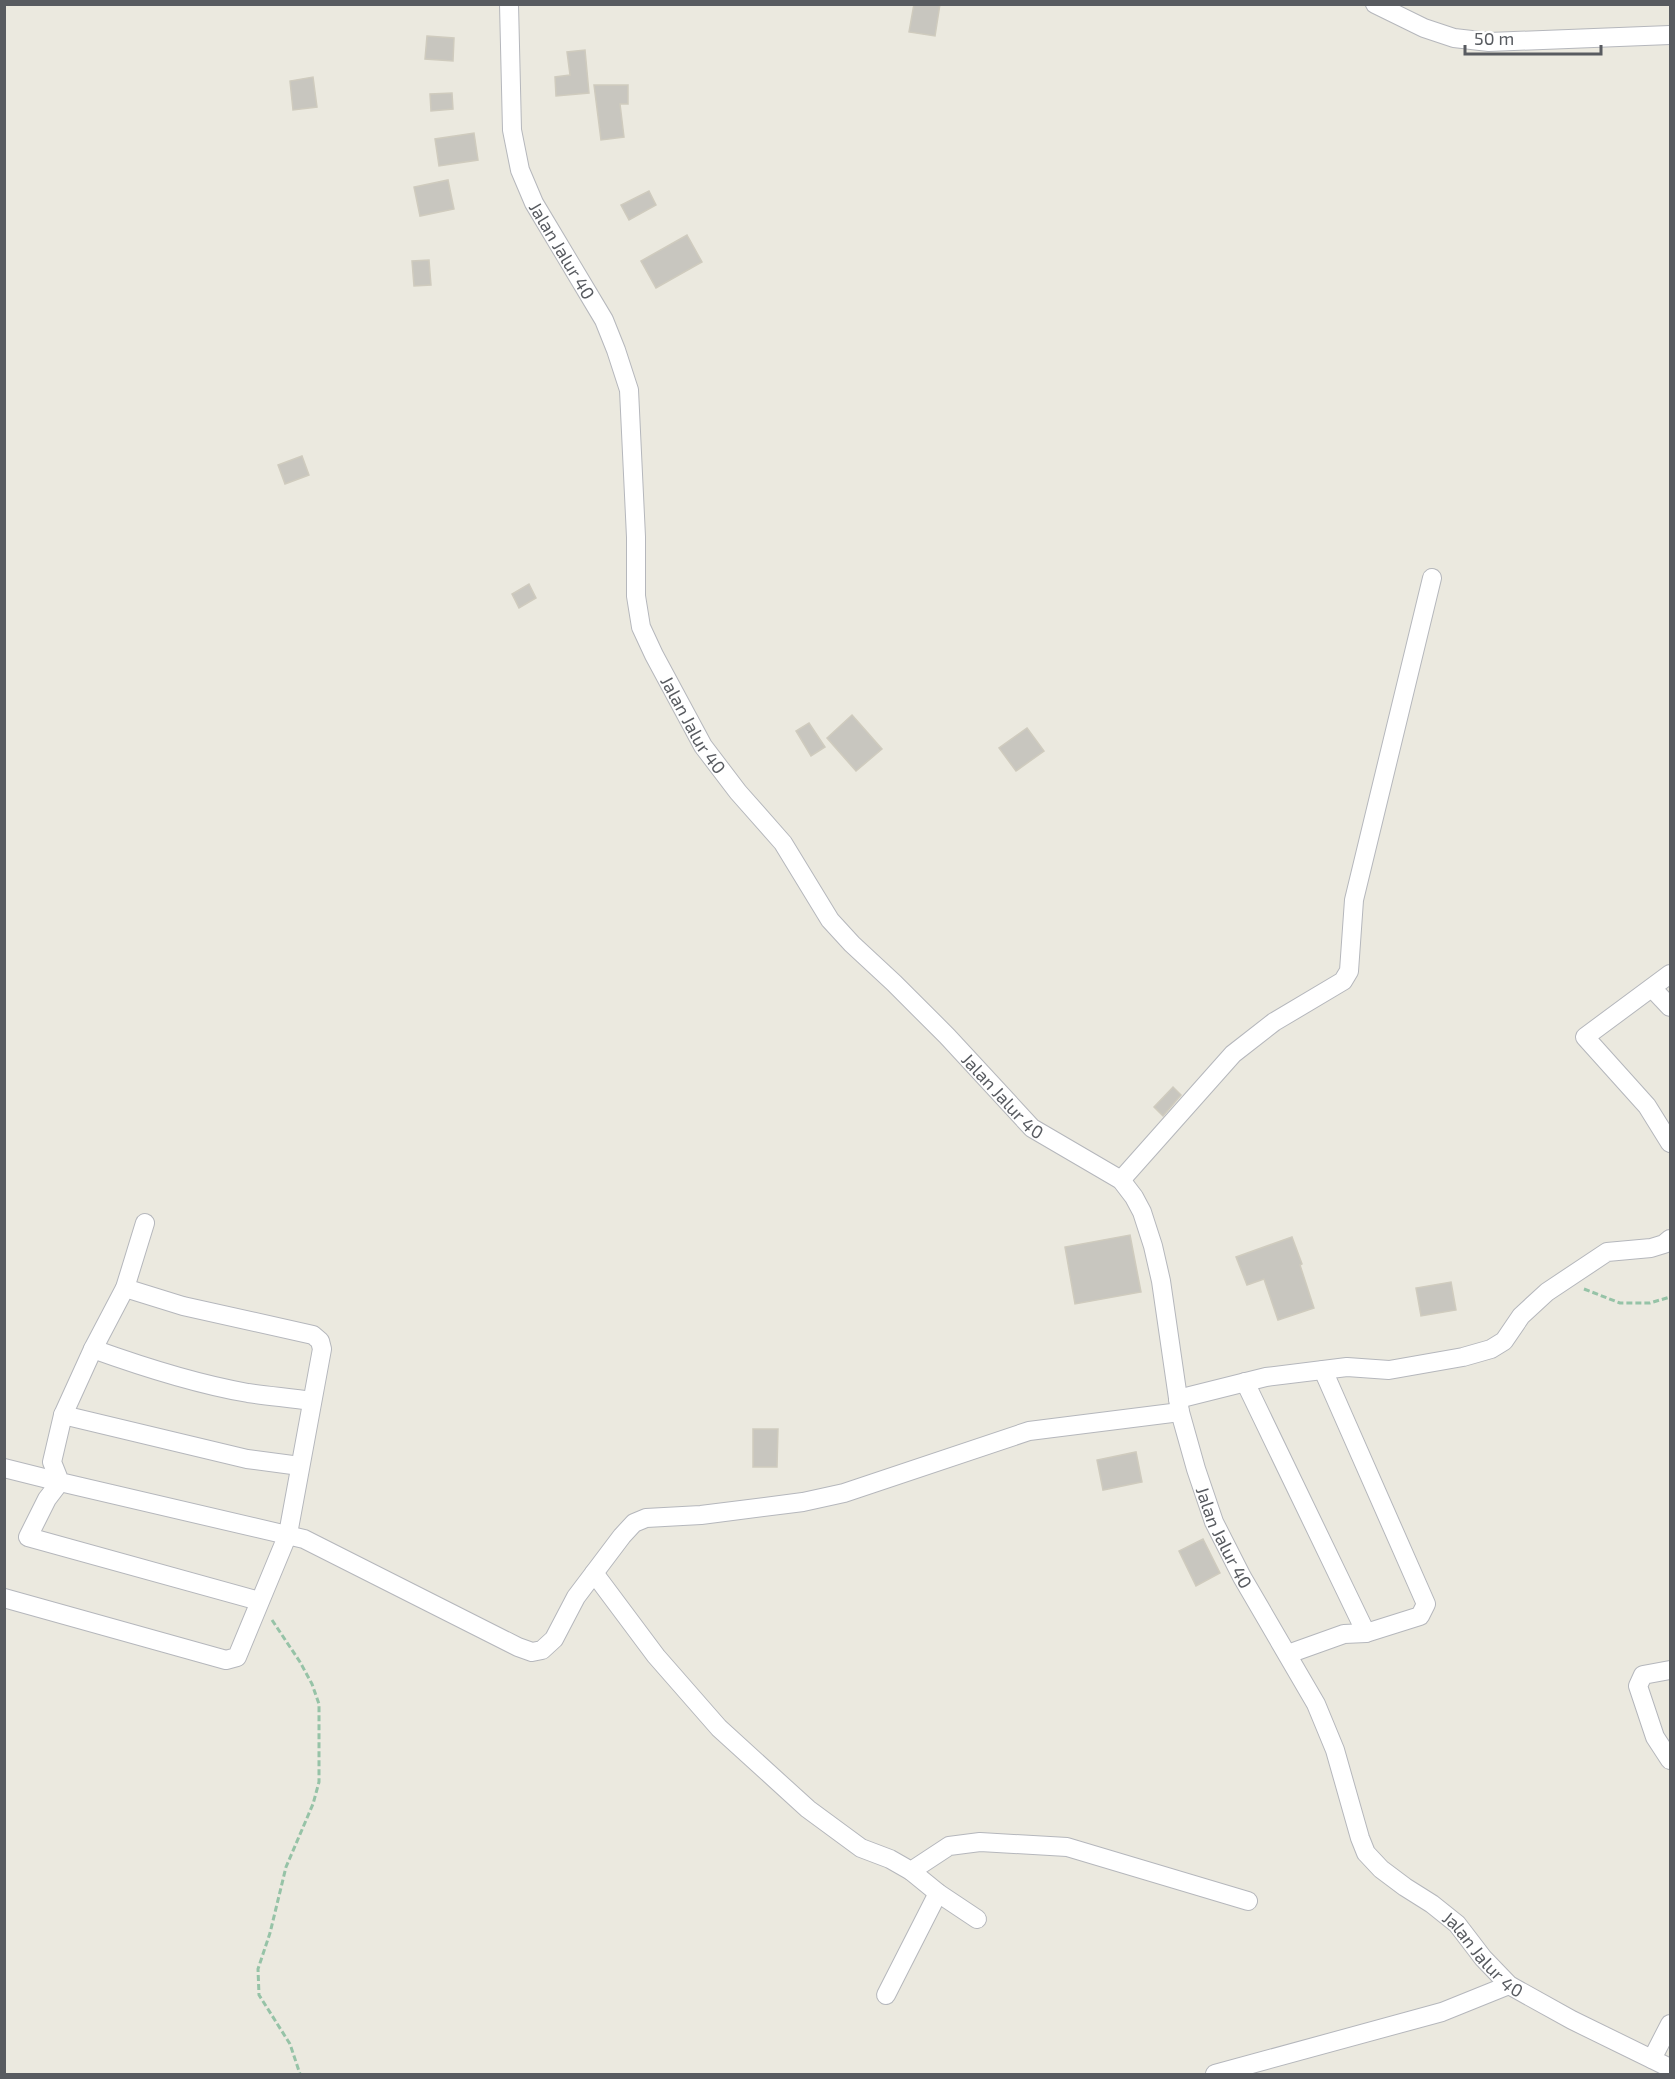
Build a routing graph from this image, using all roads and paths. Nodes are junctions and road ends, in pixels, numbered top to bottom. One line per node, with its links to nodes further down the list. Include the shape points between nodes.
1 (509, 4): 9 (street, Jalan Jalur 40, via 512,129 520,170 534,202 604,320 629,390 636,596 641,627 654,655 703,746 783,843 830,920 947,1036 1032,1128)
2 (1375, 4): 3 (street, via 1424,28 1477,41)
3 (1671, 35)
4 (1432, 578): 9 (street, via 1354,900 1349,972 1343,981 1274,1022 1233,1054)
5 (1671, 974): 6 (street)
6 (1652, 988): 7 (street); 8 (street, via 1585,1037 1647,1106)
7 (1671, 1007)
8 (1671, 1143)
9 (1121, 1180): 19 (street, Jalan Jalur 40, via 1142,1212 1153,1246)
10 (145, 1223): 12 (street)
11 (1671, 1239): 16 (street, via 1651,1248 1607,1252 1546,1292 1521,1316 1504,1341 1491,1349 1389,1371 1347,1367)
12 (125, 1288): 15 (street); 18 (street, via 183,1306 313,1335 322,1349)
13 (1581, 1288): 14 (path, via 1620,1304 1650,1303)
14 (1671, 1297)
15 (93, 1349): 18 (street, via 228,1388); 20 (street)
16 (1323, 1370): 17 (street); 28 (street, via 1426,1604 1420,1616)
17 (1245, 1382): 19 (street); 28 (street)
18 (312, 1401): 21 (street)
19 (1179, 1405): 25 (street, via 1029,1431 844,1493 803,1502 646,1518 634,1523); 29 (street, Jalan Jalur 40, via 1214,1522)
20 (63, 1416): 21 (street, via 247,1459); 23 (street, via 52,1462)
21 (300, 1466): 24 (street)
22 (4, 1468): 23 (street)
23 (60, 1482): 24 (street); 27 (street, via 28,1537)
24 (288, 1534): 25 (street, via 532,1652 542,1650 554,1639); 27 (street)
25 (594, 1573): 32 (street, via 656,1656 719,1728 808,1809 861,1848)
26 (4, 1598): 27 (street, via 226,1660 237,1658)
27 (259, 1601): 41 (path, via 300,1662 319,1704 319,1782 286,1867 258,1969 260,1995 290,2044)
28 (1366, 1633): 29 (street, via 1344,1634)
29 (1288, 1654): 36 (street, Jalan Jalur 40, via 1316,1704 1335,1750 1366,1853 1457,1924)
30 (1671, 1670): 31 (street, via 1643,1675 1638,1686 1655,1737)
31 (1671, 1760)
32 (911, 1871): 33 (street); 34 (street, via 949,1846 980,1842 1067,1847)
33 (938, 1893): 35 (street); 37 (street)
34 (1248, 1901)
35 (977, 1919)
36 (1509, 1985): 39 (street, Jalan Jalur 40); 42 (street, via 1442,2012)
37 (886, 1995)
38 (1671, 2024): 39 (street)
39 (1652, 2059): 40 (street, Jalan Jalur 40)
40 (1671, 2068)
41 (300, 2074)
42 (1215, 2074)

